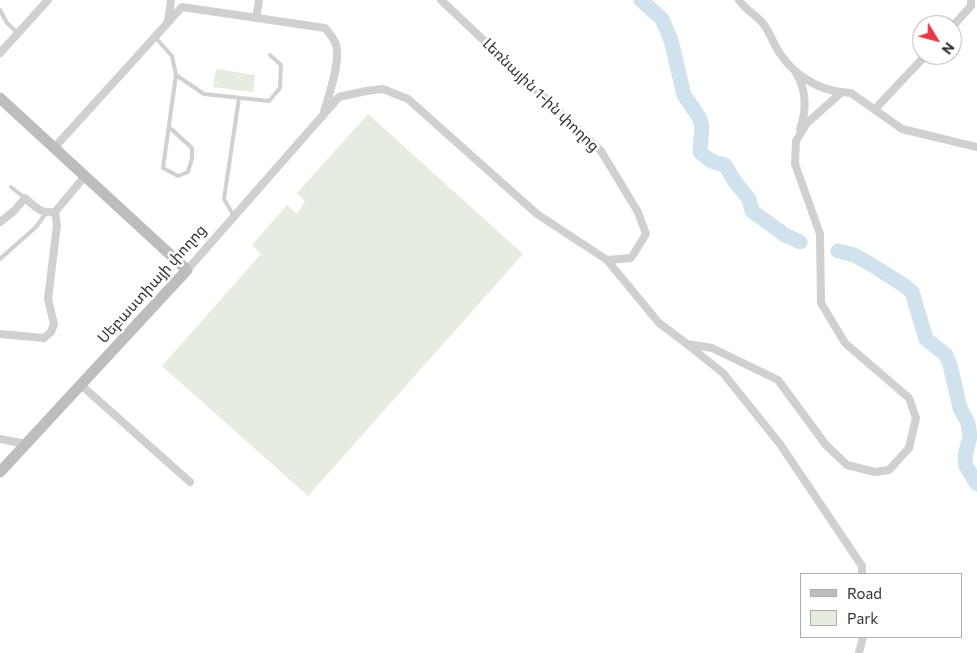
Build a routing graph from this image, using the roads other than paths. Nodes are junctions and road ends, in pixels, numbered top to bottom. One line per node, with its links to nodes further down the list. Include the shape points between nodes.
1 (48, 0): 11 (street)
2 (171, 0): 10 (street)
3 (259, 0): 9 (street)
4 (441, 0): 35 (street, Լեռնային 1-ին փողոց, via 600,151 638,212 646,234 631,258)
5 (739, 0): 16 (street, via 764,25 780,54)
6 (971, 0): 8 (street, via 972,6)
7 (0, 10): 11 (lane)
8 (962, 16)
9 (256, 18): 10 (street, via 182,7); 22 (street, via 325,28 332,36 337,54)
10 (168, 21): 12 (street)
11 (18, 33): 13 (street)
12 (154, 36): 17 (lane, via 172,56); 26 (street)
13 (0, 53)
14 (270, 55): 20 (lane, via 281,65 280,88 269,101)
15 (917, 65): 21 (street)
16 (794, 70): 18 (street, via 829,91); 24 (street, via 805,95 803,120)
17 (176, 75): 20 (lane, via 204,94); 23 (lane)
18 (842, 92): 21 (street, via 851,93); 24 (street, via 807,123)
19 (0, 98): 26 (street)
20 (239, 98): 32 (lane, via 224,199)
21 (875, 109): 25 (street, via 902,129)
22 (323, 114): 32 (street, Սեբաստիայի փողոց); 35 (street, Սեբաստիայի փողոց, via 339,97 366,91 382,89 408,98 536,214)
23 (169, 127): 23 (lane, via 163,168 178,176 188,172 192,148)
24 (796, 141): 38 (street, via 795,164 820,234 821,303 845,343 909,398 916,418 909,448 889,470 875,472 847,465 826,445 778,380 712,348)
25 (977, 147)
26 (54, 148): 27 (street)
27 (85, 176): 30 (street); 36 (street)
28 (11, 186): 29 (lane)
29 (25, 198): 31 (street); 33 (street)
30 (55, 212): 31 (street); 37 (street, via 57,224 48,299 54,324 51,332 44,338)
31 (46, 213): 34 (lane, via 36,227)
32 (234, 216): 36 (street, Սեբաստիայի փողոց)
33 (0, 222)
34 (0, 259)
35 (607, 260): 38 (street, Սեբաստիայի փողոց, via 659,323)
36 (187, 270): 39 (street, Սեբաստիայի փողոց)
37 (0, 334)
38 (687, 344): 44 (street, Սեբաստիայի փողոց, via 723,373 780,444 862,566)
39 (81, 385): 41 (street, Սեբաստիայի փողոց); 43 (street)
40 (0, 439): 41 (street)
41 (26, 444): 42 (street, Սեբաստիայի փողոց)
42 (0, 472)
43 (190, 482)
44 (862, 573)
45 (863, 638): 46 (street)
46 (859, 653)

